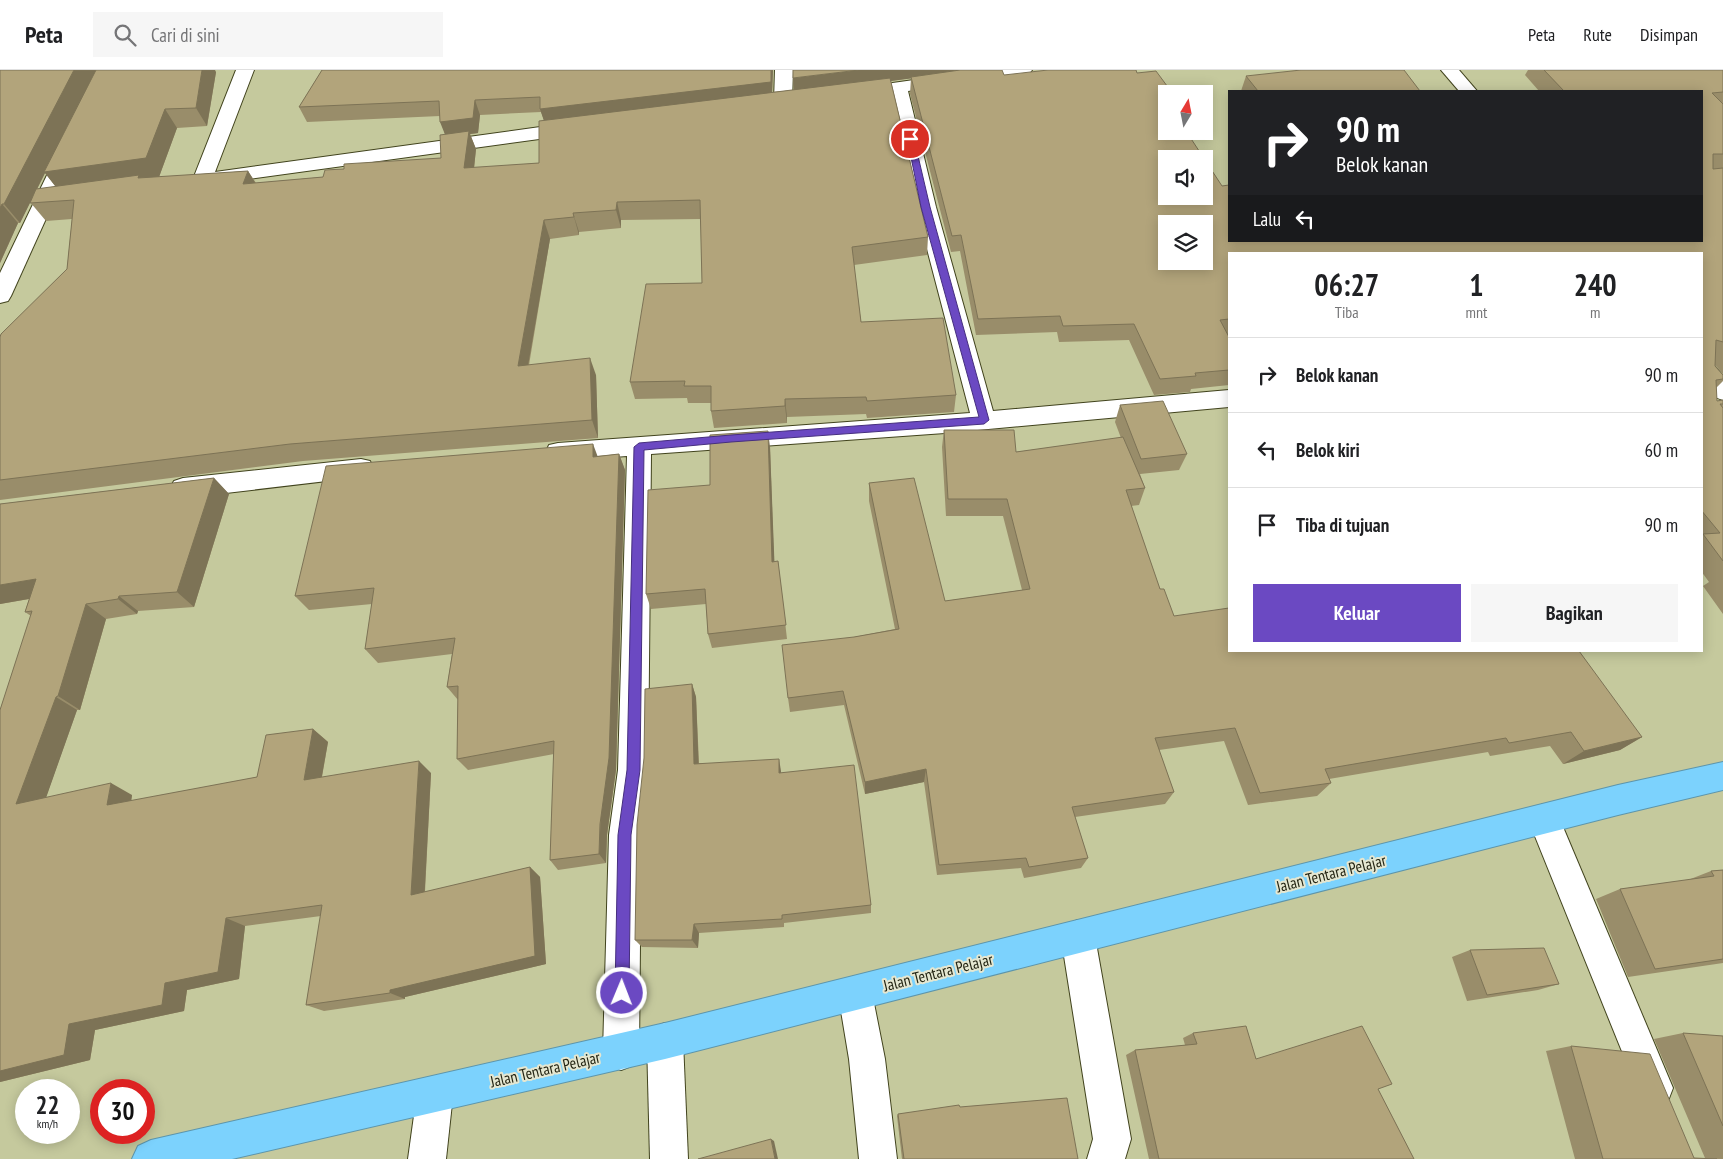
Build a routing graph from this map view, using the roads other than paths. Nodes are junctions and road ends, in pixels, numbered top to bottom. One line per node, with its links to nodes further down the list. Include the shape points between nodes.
1 (244, 70): 14 (street)
2 (784, 70): 10 (street)
3 (1023, 70): 5 (street)
4 (1450, 70): 7 (street)
5 (1003, 71): 6 (street)
6 (898, 88): 8 (street); 20 (street, via 926,207)
7 (1467, 90)
8 (840, 95)
9 (802, 99): 10 (street)
10 (783, 102): 11 (street)
11 (764, 104)
12 (598, 125): 14 (street)
13 (77, 131): 16 (street, via 52,200)
14 (203, 179): 15 (street)
15 (184, 182)
16 (0, 296)
17 (1703, 370): 19 (street)
18 (1228, 398): 20 (street)
19 (1718, 401)
20 (984, 420): 21 (street)
21 (639, 447): 22 (street); 30 (street, via 634,770 625,835)
22 (540, 454)
23 (380, 466): 24 (street)
24 (156, 491)
25 (1723, 776): 26 (highway, Jalan Tentara Pelajar)
26 (1544, 819): 27 (highway, Jalan Tentara Pelajar); 32 (street)
27 (1078, 937): 28 (highway, Jalan Tentara Pelajar); 37 (street, via 1112,1139)
28 (855, 993): 29 (highway, Jalan Tentara Pelajar); 36 (street, via 867,1059)
29 (665, 1041): 30 (highway, Jalan Tentara Pelajar); 35 (street)
30 (621, 1052): 31 (highway, Jalan Tentara Pelajar)
31 (435, 1094): 33 (highway, Jalan Tentara Pelajar); 34 (street)
32 (1667, 1116)
33 (151, 1159)
34 (427, 1159)
35 (669, 1159)
36 (878, 1159)
37 (1106, 1159)

